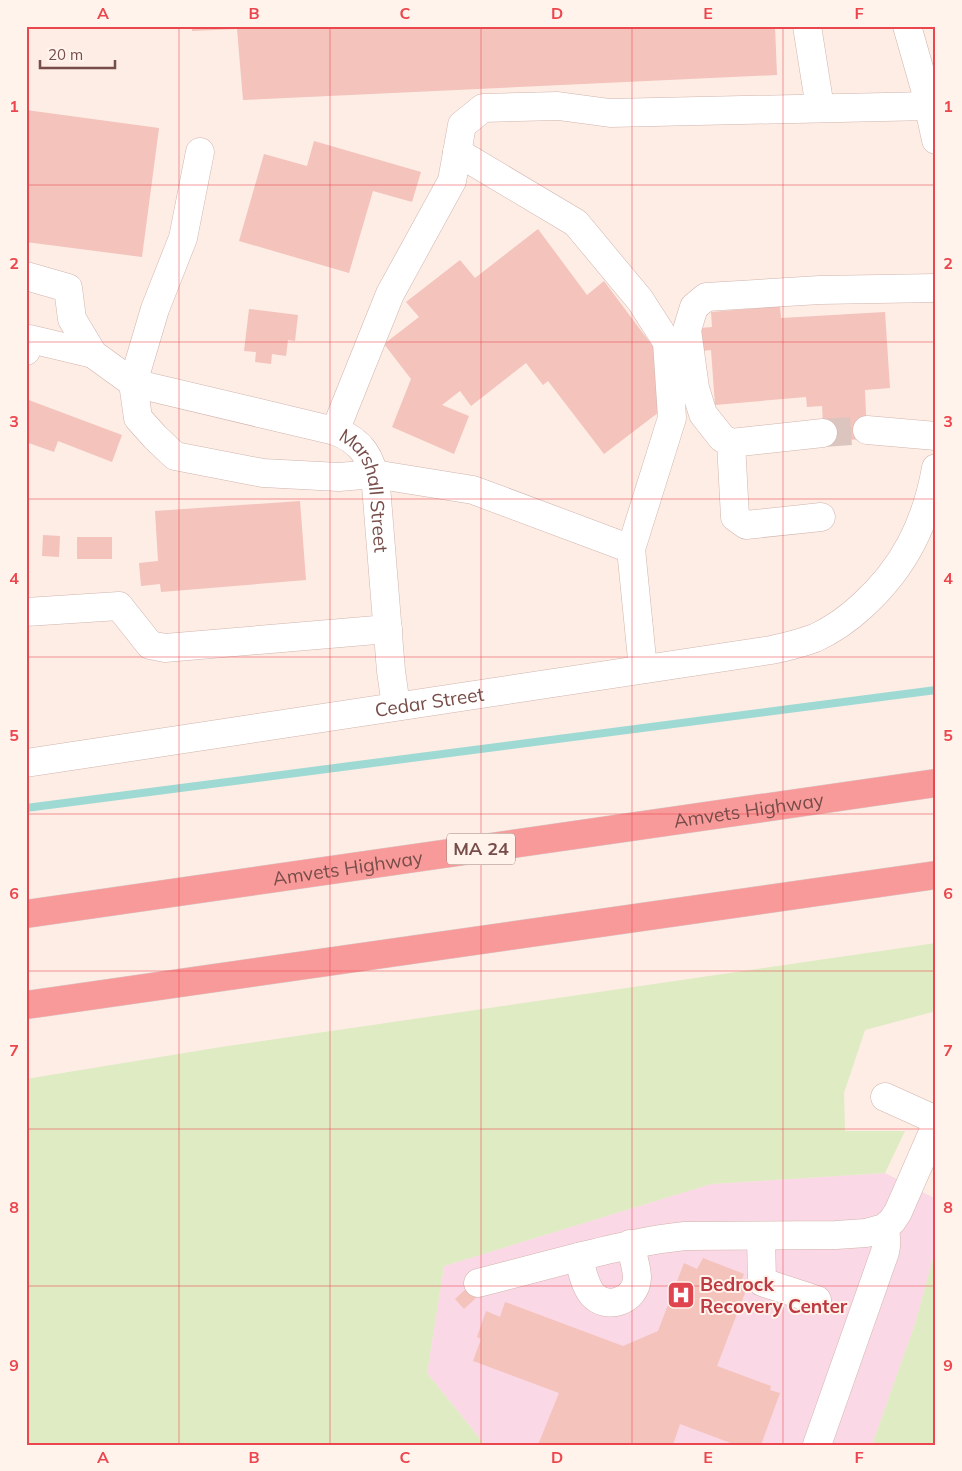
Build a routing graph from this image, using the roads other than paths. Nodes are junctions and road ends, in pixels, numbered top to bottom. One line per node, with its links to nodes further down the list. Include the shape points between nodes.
1 (807, 26): 4 (street)
2 (907, 26): 3 (street)
3 (929, 106): 4 (street); 5 (street)
4 (820, 108): 7 (street, via 610,113 558,106 483,108 462,125)
5 (936, 140)
6 (200, 152): 12 (street, via 183,238 155,309)
7 (457, 152): 14 (street, via 452,181 390,294); 22 (street, via 576,223 640,300 667,342 672,418)
8 (26, 276): 11 (street, via 68,288 72,319)
9 (936, 288): 17 (street, via 820,290 706,297 694,307 687,330 695,388 703,414 722,438)
10 (26, 351): 11 (street, via 30,339)
11 (93, 354): 12 (street)
12 (133, 383): 14 (street, Marshall Street); 19 (street, via 138,418 176,456 262,473 339,477)
13 (867, 430): 16 (street)
14 (335, 431): 19 (street, Marshall Street, via 357,443 365,452)
15 (823, 433): 17 (street)
16 (936, 436)
17 (731, 443): 21 (street, via 736,517 746,525)
18 (936, 468): 20 (street, Cedar Street)
19 (374, 474): 22 (street, via 473,490); 24 (street, Marshall Street)
20 (932, 500): 25 (street, Cedar Street, via 912,544 892,575 856,611 829,631 778,648)
21 (821, 517)
22 (632, 549): 25 (street)
23 (26, 612): 24 (street, via 119,606 150,645 165,648)
24 (388, 628): 26 (street, Marshall Street)
25 (643, 669): 26 (street, Cedar Street)
26 (396, 706): 27 (street, Cedar Street)
27 (26, 763)
28 (936, 783): 30 (highway, Amvets Highway / MA 24)
29 (936, 875): 31 (highway)
30 (26, 914)
31 (26, 1006)
32 (885, 1096): 33 (street)
33 (936, 1120)
34 (936, 1125): 35 (street, via 898,1212)
35 (884, 1228): 36 (street, via 844,1235); 41 (street, via 885,1252)
36 (760, 1236): 37 (street, via 685,1236); 40 (street, via 762,1282)
37 (630, 1244): 38 (street); 38 (street, via 637,1278 635,1287 631,1294 614,1303 597,1299 591,1293)
38 (578, 1257): 39 (street)
39 (478, 1283)
40 (817, 1300)
41 (817, 1445)

